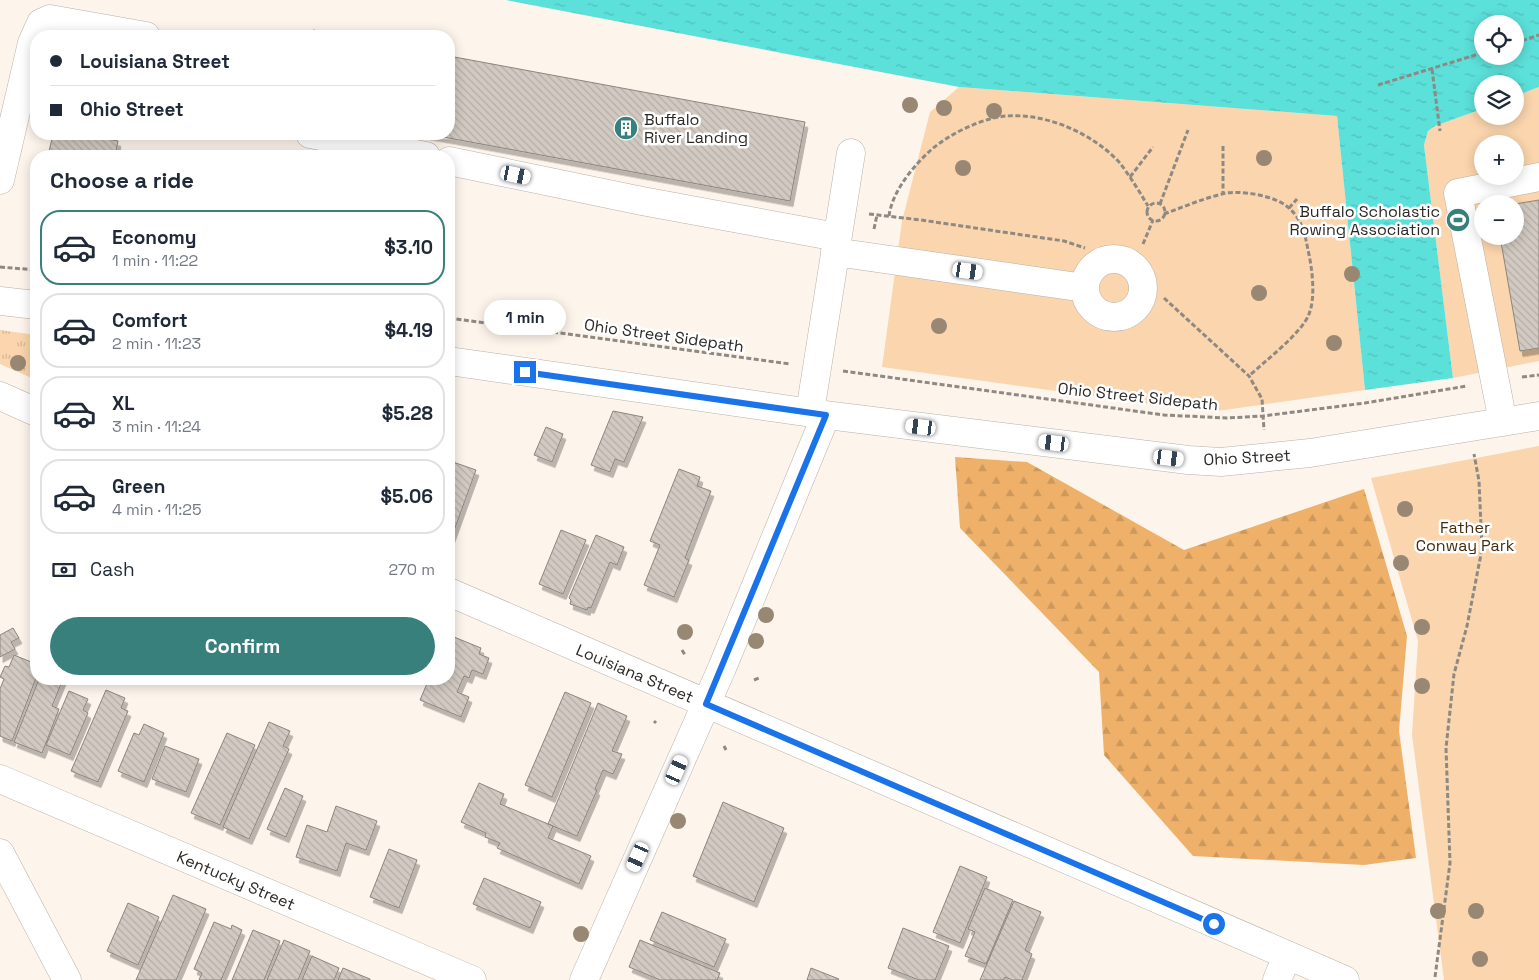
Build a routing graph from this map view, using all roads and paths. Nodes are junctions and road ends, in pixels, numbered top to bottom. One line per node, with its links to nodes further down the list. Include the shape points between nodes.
1 (38, 30): 2 (street, via 41,22 50,19)
2 (112, 30)
3 (1539, 35): 4 (path)
4 (1524, 40)
5 (1474, 56): 6 (path)
6 (1432, 69): 8 (path); 10 (path)
7 (30, 77): 19 (street)
8 (1378, 85)
9 (1188, 130): 22 (path)
10 (1440, 131)
11 (342, 140): 14 (street)
12 (1223, 146): 20 (path)
13 (1153, 147): 17 (path)
14 (394, 150)
15 (851, 153): 30 (street)
16 (455, 162): 30 (street)
17 (1130, 177): 23 (path); 27 (path, via 1118,161 1097,143 1071,129 1039,118 1006,116 971,125 944,139 923,157 904,181 890,207)
18 (1539, 177): 44 (street, via 1458,193)
19 (0, 180)
20 (1224, 193): 24 (path, via 1250,192); 26 (path)
21 (1297, 199): 24 (path)
22 (1160, 204): 23 (path); 26 (path)
23 (1148, 206): 28 (path, via 1147,214)
24 (1290, 208): 43 (path, via 1304,228 1311,262 1312,302 1309,315 1301,328)
25 (860, 212): 27 (path)
26 (1164, 214): 28 (path, via 1160,220)
27 (889, 216): 31 (path, via 1064,241)
28 (1153, 220): 29 (path)
29 (1143, 244)
30 (836, 245): 34 (street); 47 (street)
31 (1085, 248)
32 (0, 267): 33 (path)
33 (30, 270)
34 (1085, 288)
35 (1164, 298): 43 (path)
36 (0, 301): 37 (street)
37 (30, 305)
38 (455, 319): 40 (path, Ohio Street Sidepath)
39 (455, 362): 47 (street, Ohio Street)
40 (788, 364)
41 (852, 372): 48 (path, Ohio Street Sidepath, via 1164,415)
42 (1539, 375): 44 (path, Ohio Street Sidepath)
43 (1249, 376): 48 (path, via 1262,399)
44 (1496, 382): 48 (path, Ohio Street Sidepath); 50 (street)
45 (0, 396): 46 (street)
46 (30, 409)
47 (818, 414): 50 (street, Ohio Street, via 1222,462 1310,453); 55 (street)
48 (1263, 416)
49 (1539, 416): 50 (street, Ohio Street)
50 (1503, 422)
51 (1473, 451): 59 (path, via 1479,481 1482,549 1454,674 1446,748 1450,863)
52 (455, 595): 55 (street, Louisiana Street)
53 (682, 650): 54 (path)
54 (685, 655)
55 (706, 704): 58 (street, Louisiana Street); 62 (street)
56 (0, 779): 61 (street, Kentucky Street)
57 (0, 852): 60 (street)
58 (1282, 968): 63 (street, Louisiana Street)
59 (1435, 977)
60 (67, 980)
61 (472, 980)
62 (584, 980)
63 (1345, 980)

